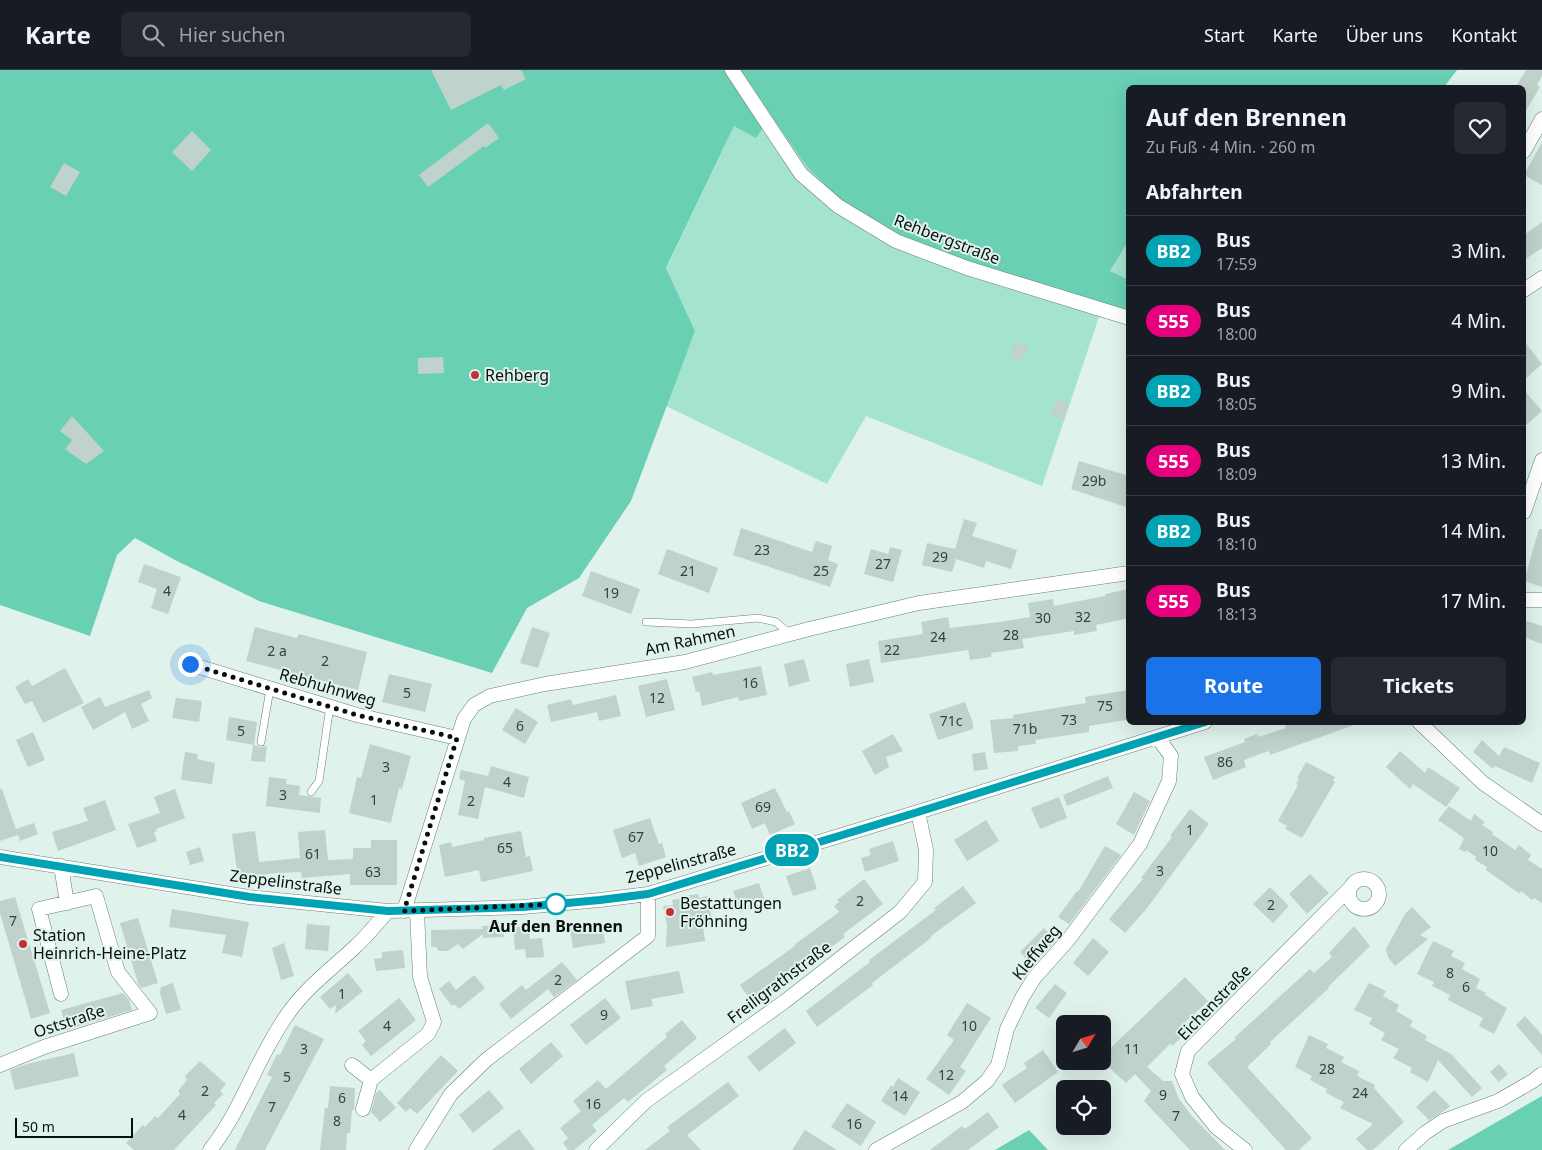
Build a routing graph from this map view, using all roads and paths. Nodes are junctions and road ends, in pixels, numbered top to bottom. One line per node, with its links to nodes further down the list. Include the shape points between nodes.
1 (732, 70): 6 (street, Rehbergstraße, via 801,174 838,206 896,241 967,268)
2 (1542, 119): 3 (street)
3 (1526, 148)
4 (1542, 278): 5 (street)
5 (1526, 289)
6 (1126, 317)
7 (1542, 460): 8 (street)
8 (1526, 506)
9 (1126, 573): 13 (street, Am Rahmen, via 920,603)
10 (1526, 600): 11 (street)
11 (1542, 600)
12 (646, 622): 13 (lane, via 692,624 758,618 776,622)
13 (790, 634): 19 (street, Am Rahmen, via 685,662 490,696 474,706 464,719)
14 (190, 664): 15 (street, Rebhuhnweg)
15 (270, 689): 16 (street, Rebhuhnweg); 21 (lane)
16 (330, 706): 19 (street, Rebhuhnweg); 22 (lane, via 320,781)
17 (1195, 725): 20 (street, Zeppelinstraße)
18 (1422, 725): 24 (street, via 1483,783)
19 (457, 738): 31 (street, Am Rahmen)
20 (1158, 738): 23 (street, Zeppelinstraße); 41 (street, Kleffweg, via 1171,756 1169,781 1140,844 1068,940 1035,977 1007,1028 998,1065 986,1081 962,1102)
21 (261, 742)
22 (311, 792)
23 (918, 812): 28 (street, Zeppelinstraße); 40 (street, Freiligrathstraße, via 926,850 925,882 900,912 784,1002 646,1101)
24 (1542, 824)
25 (0, 858): 26 (street, Zeppelinstraße)
26 (61, 866): 29 (street); 30 (street, Zeppelinstraße, via 250,897)
27 (1350, 888): 42 (street, Eichenstraße, via 1188,1051 1182,1074 1192,1097 1216,1127)
28 (648, 894): 31 (street, Zeppelinstraße, via 523,907); 39 (street, via 648,936 486,1060 450,1094)
29 (67, 903): 32 (street, via 39,909); 33 (street, Oststraße, via 96,896 118,972 150,1013 44,1046)
30 (388, 911): 31 (street, Zeppelinstraße); 38 (street, via 359,944 305,992 287,1015 258,1062 244,1097)
31 (411, 911): 36 (street, Am Rahmen, via 420,977 434,1022 428,1034)
32 (60, 994)
33 (0, 1064)
34 (352, 1065): 36 (street)
35 (1542, 1074): 43 (street, via 1498,1101 1443,1121)
36 (371, 1080): 37 (street)
37 (363, 1109)
38 (210, 1150)
39 (416, 1150)
40 (596, 1150)
41 (876, 1150)
42 (1245, 1150)
43 (1406, 1150)

